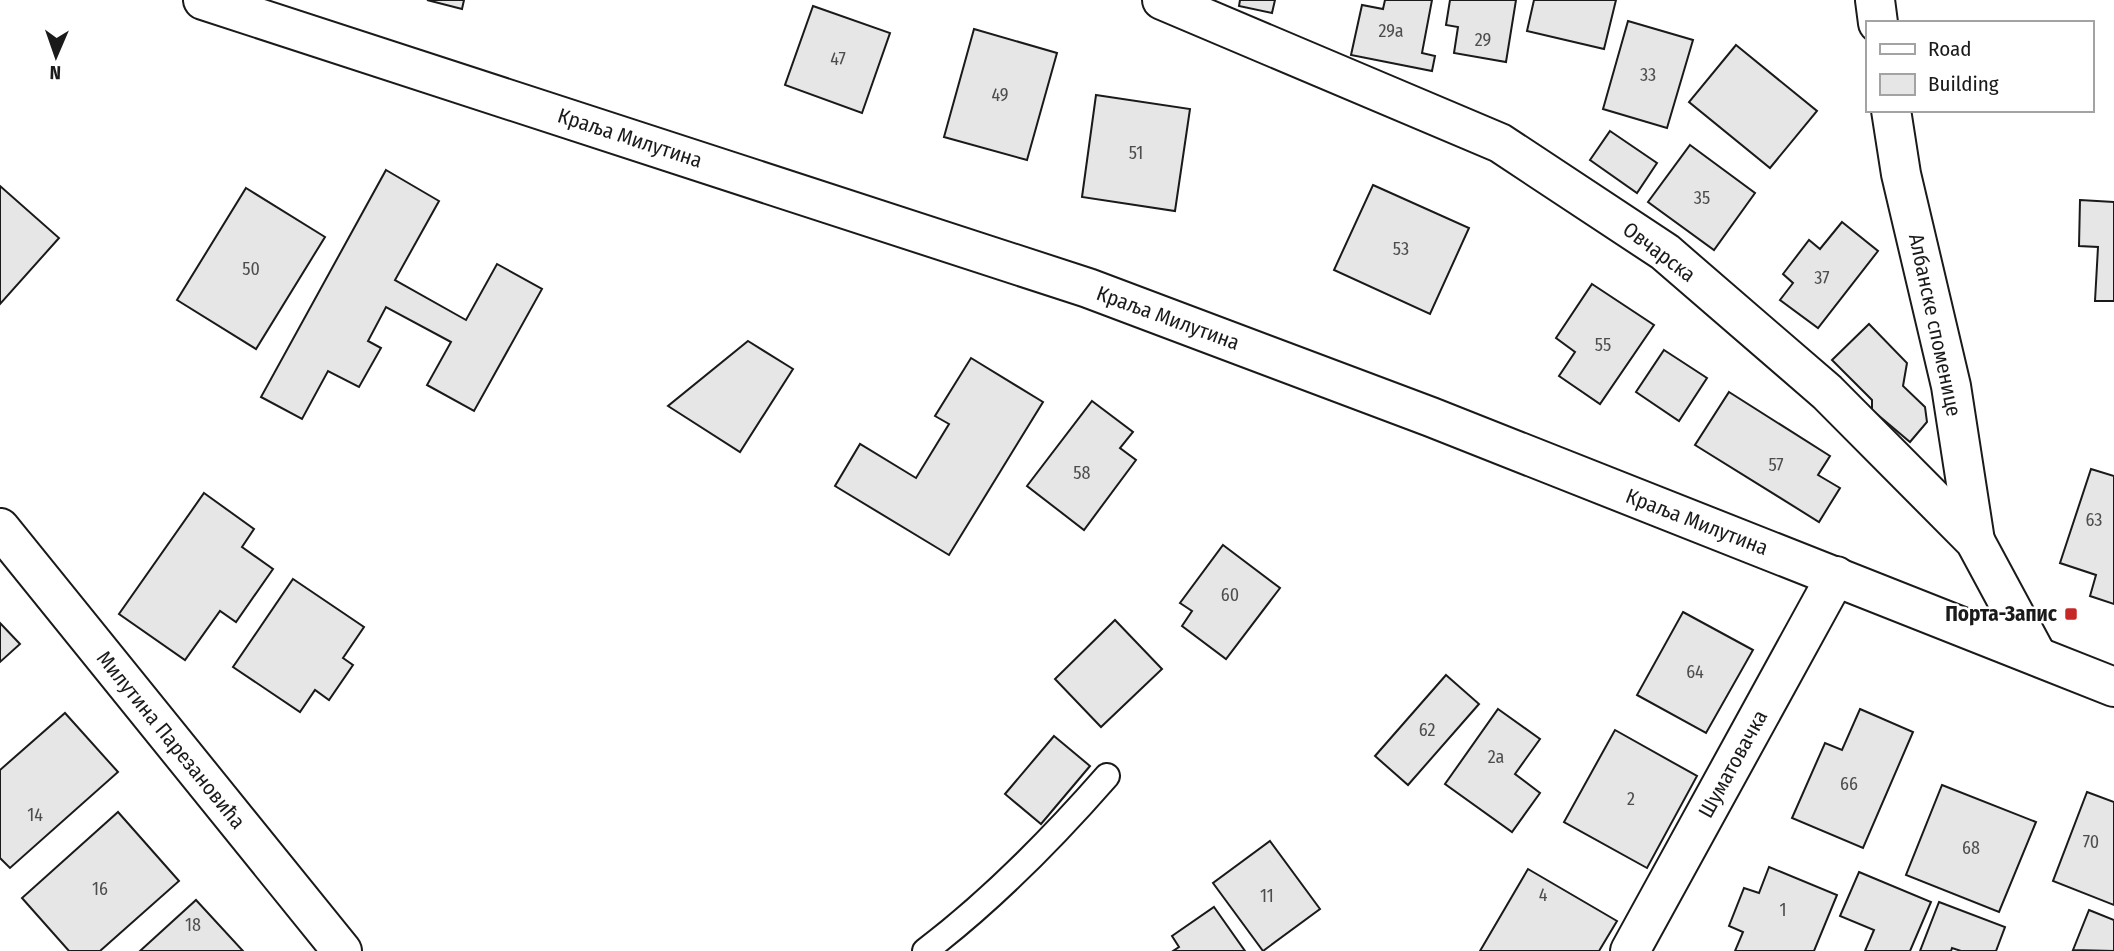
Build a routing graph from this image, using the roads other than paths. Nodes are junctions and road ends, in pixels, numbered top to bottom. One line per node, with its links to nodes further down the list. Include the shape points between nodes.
1 (203, 0): 8 (street, Краља Милутина, via 1088,288)
2 (1161, 0): 7 (street, Овчарска, via 1500,143 1665,252 1826,392)
3 (1875, 0): 4 (street)
4 (1878, 21)
5 (1891, 112): 7 (street, Албанске споменице, via 1901,174 1951,386)
6 (0, 528): 12 (street, Милутина Парезановића)
7 (1975, 541): 9 (street, Овчарска)
8 (1836, 576): 9 (street, Краља Милутина); 14 (street, Шуматовачка)
9 (2037, 656): 10 (street, Краља Милутина)
10 (2114, 687)
11 (1107, 776): 13 (lane, via 1019,871)
12 (342, 951)
13 (925, 951)
14 (1630, 951)

